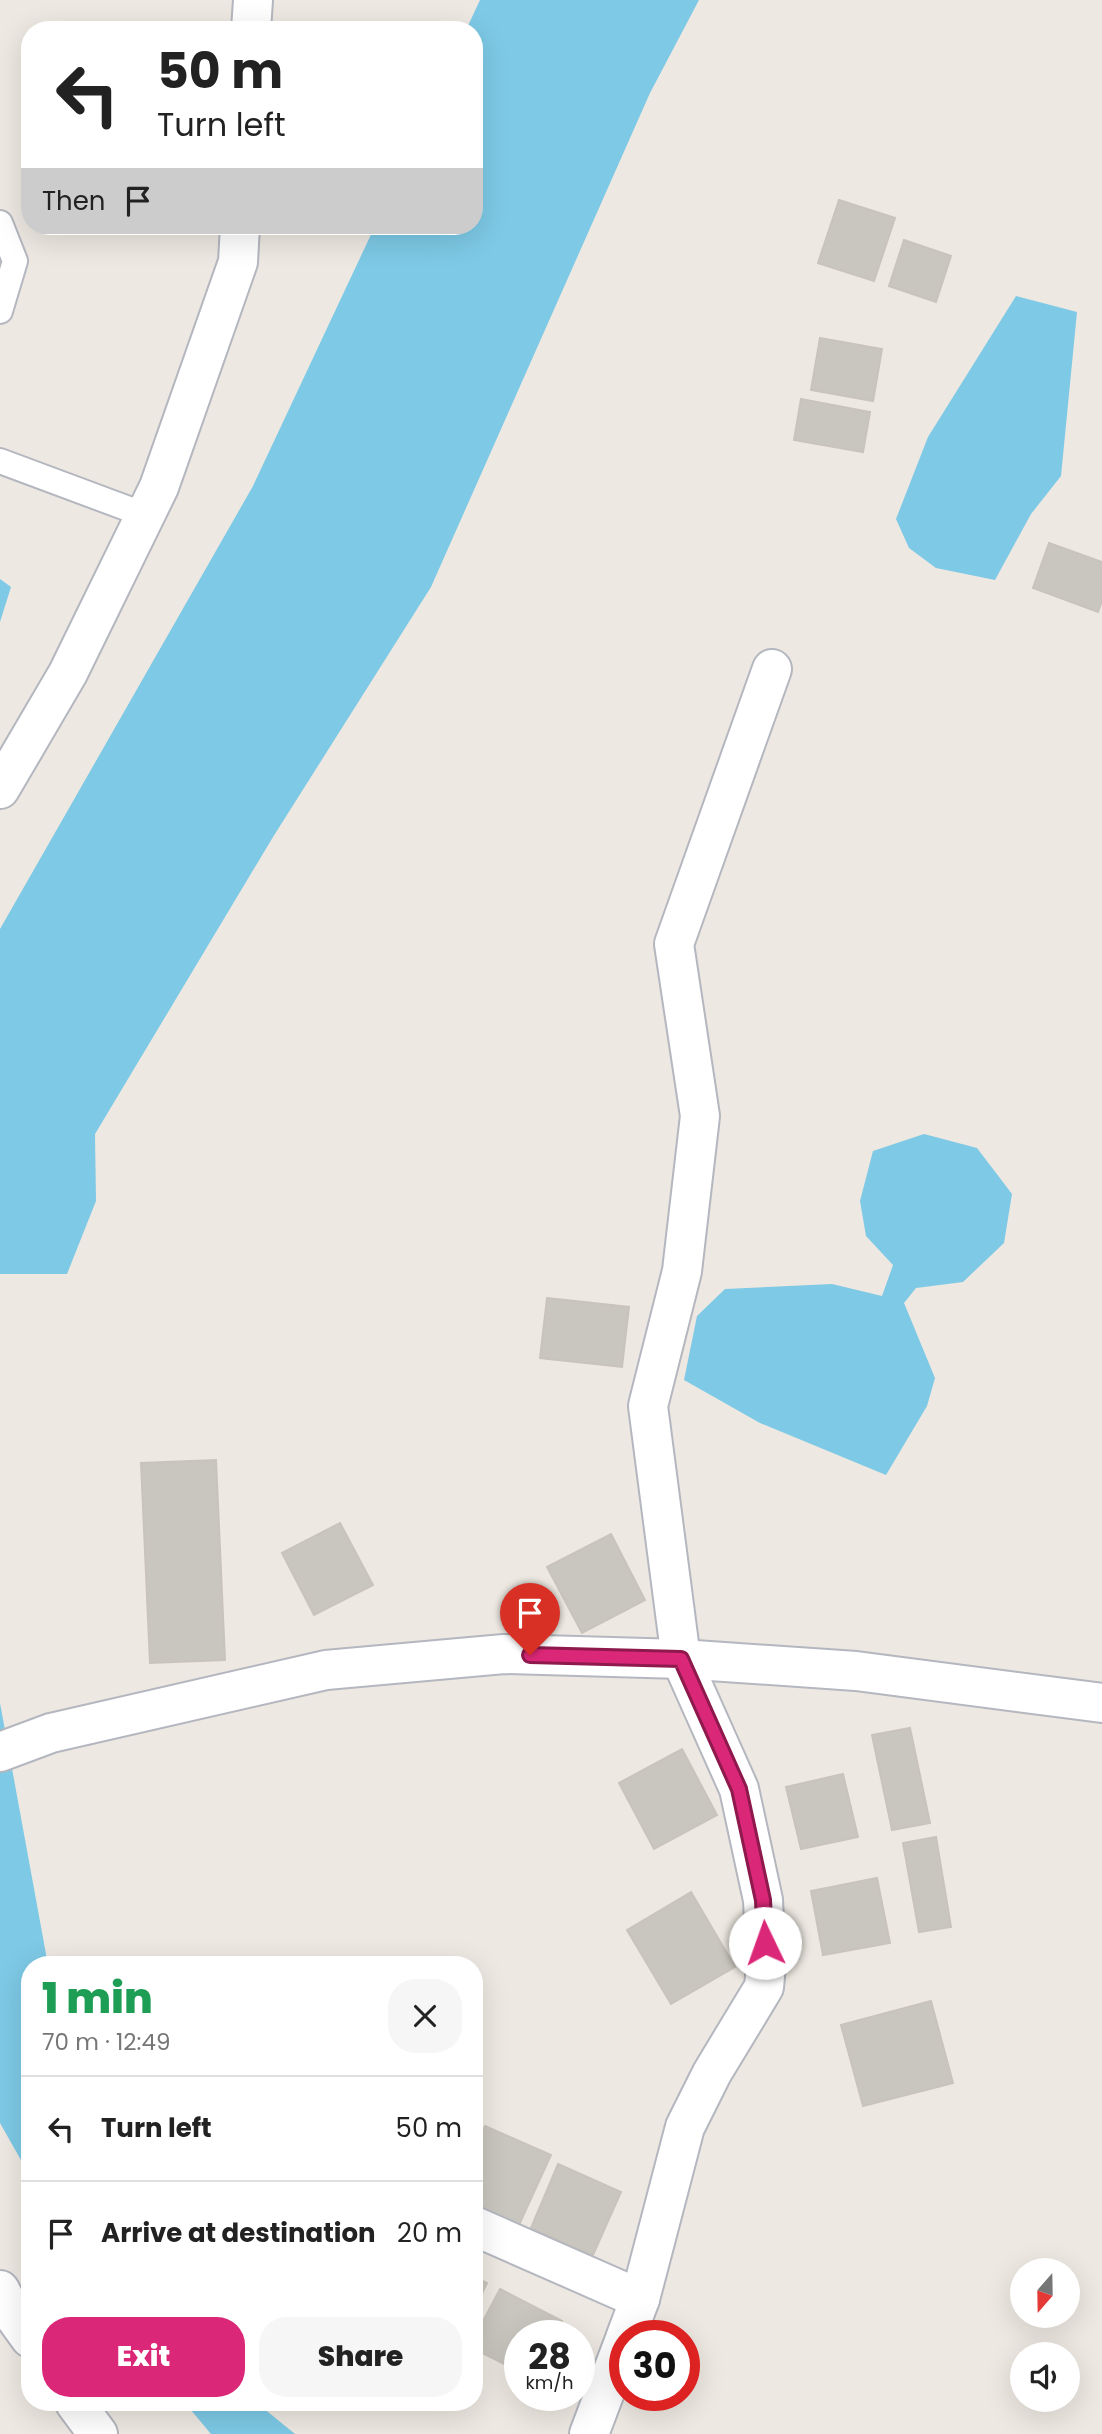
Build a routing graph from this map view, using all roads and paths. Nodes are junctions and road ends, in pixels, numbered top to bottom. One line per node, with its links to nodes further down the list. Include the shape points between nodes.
1 (253, 0): 2 (street)
2 (252, 21)
3 (0, 223): 5 (lane, via 15,261)
4 (240, 235): 7 (street, via 238,262)
5 (0, 311)
6 (0, 461): 7 (lane)
7 (145, 515): 9 (street, via 68,673)
8 (772, 669): 10 (street, via 674,944 700,1116 682,1271 649,1406)
9 (0, 789)
10 (681, 1659): 11 (street, via 856,1671); 12 (street, via 504,1654 327,1670 51,1733); 15 (street, via 739,1789 763,1900 766,1965 764,1987 685,2127)
11 (1102, 1703)
12 (0, 1752)
13 (483, 2230): 15 (street)
14 (0, 2290): 17 (street)
15 (640, 2299): 16 (street)
16 (632, 2320)
17 (21, 2326)
18 (609, 2381): 21 (street)
19 (81, 2411): 20 (street)
20 (97, 2434)
21 (589, 2434)

